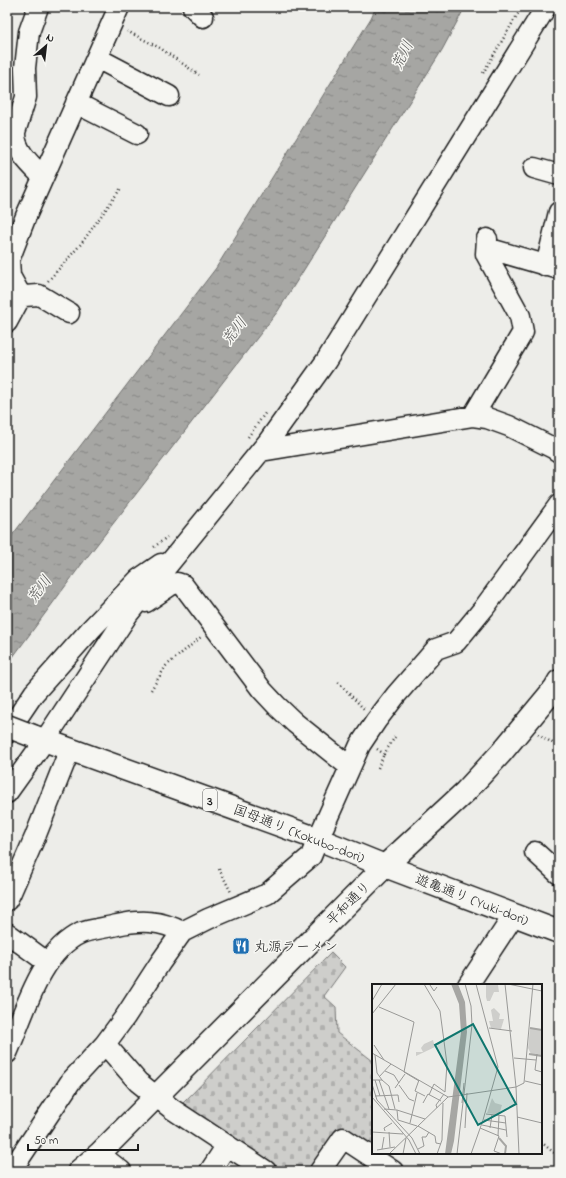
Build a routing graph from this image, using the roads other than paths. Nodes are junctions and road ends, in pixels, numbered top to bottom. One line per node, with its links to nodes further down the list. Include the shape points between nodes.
1 (38, 7): 8 (street, via 29,32 25,68 26,97 15,132)
2 (546, 7): 18 (street, via 326,361)
3 (112, 13): 4 (street)
4 (97, 58): 5 (street); 6 (street)
5 (169, 96)
6 (76, 104): 7 (street); 11 (street)
7 (137, 134)
8 (11, 136): 11 (street, via 28,162)
9 (534, 168): 10 (street)
10 (559, 175)
11 (43, 177): 14 (street, via 10,260 10,276)
12 (558, 221): 13 (street)
13 (553, 268): 17 (street, via 487,244 486,254 520,316 522,332)
14 (22, 296): 15 (street); 16 (street)
15 (69, 313)
16 (7, 322)
17 (473, 416): 18 (street); 19 (street, via 510,426)
18 (253, 446): 21 (street, via 228,492)
19 (559, 452)
20 (559, 505): 28 (street, via 456,642 436,649 396,695 360,745)
21 (178, 552): 22 (street); 25 (street, via 133,584 34,693)
22 (128, 614): 26 (street); 28 (street, via 171,585 183,585 262,690 295,722)
23 (559, 681): 32 (main road, 平和通り, via 525,725 465,792)
24 (7, 726): 26 (main road, 3, bridge)
25 (7, 733)
26 (39, 738): 27 (main road, 国母通り (Kokubo-dori) / 3); 29 (street)
27 (70, 749): 30 (main road, 国母通り (Kokubo-dori) / 3); 34 (street, via 36,837)
28 (350, 767): 30 (street)
29 (7, 794)
30 (318, 838): 32 (main road, 国母通り (Kokubo-dori) / 3); 36 (street, via 311,856 267,894)
31 (535, 852): 33 (street)
32 (385, 866): 35 (main road, 遊亀通り (Yuki-dori) / 3); 43 (main road, 平和通り)
33 (559, 874)
34 (7, 900)
35 (514, 915): 37 (main road, 遊亀通り (Yuki-dori) / 3); 40 (street)
36 (182, 932): 39 (street, via 172,926 147,922 128,923 82,933 65,943); 41 (street)
37 (559, 932)
38 (7, 933): 39 (street)
39 (48, 963): 42 (street, via 27,1003)
40 (469, 984)
41 (105, 1044): 43 (street, via 138,1082); 46 (street, via 71,1081)
42 (7, 1053)
43 (156, 1096): 44 (street); 45 (main road, 平和通り)
44 (227, 1145): 49 (street); 50 (street)
45 (99, 1154): 47 (main road, 平和通り); 48 (street)
46 (11, 1171)
47 (79, 1171)
48 (121, 1171)
49 (210, 1171)
50 (266, 1171)
51 (320, 1171): 52 (street, via 343,1138)
52 (393, 1171)

